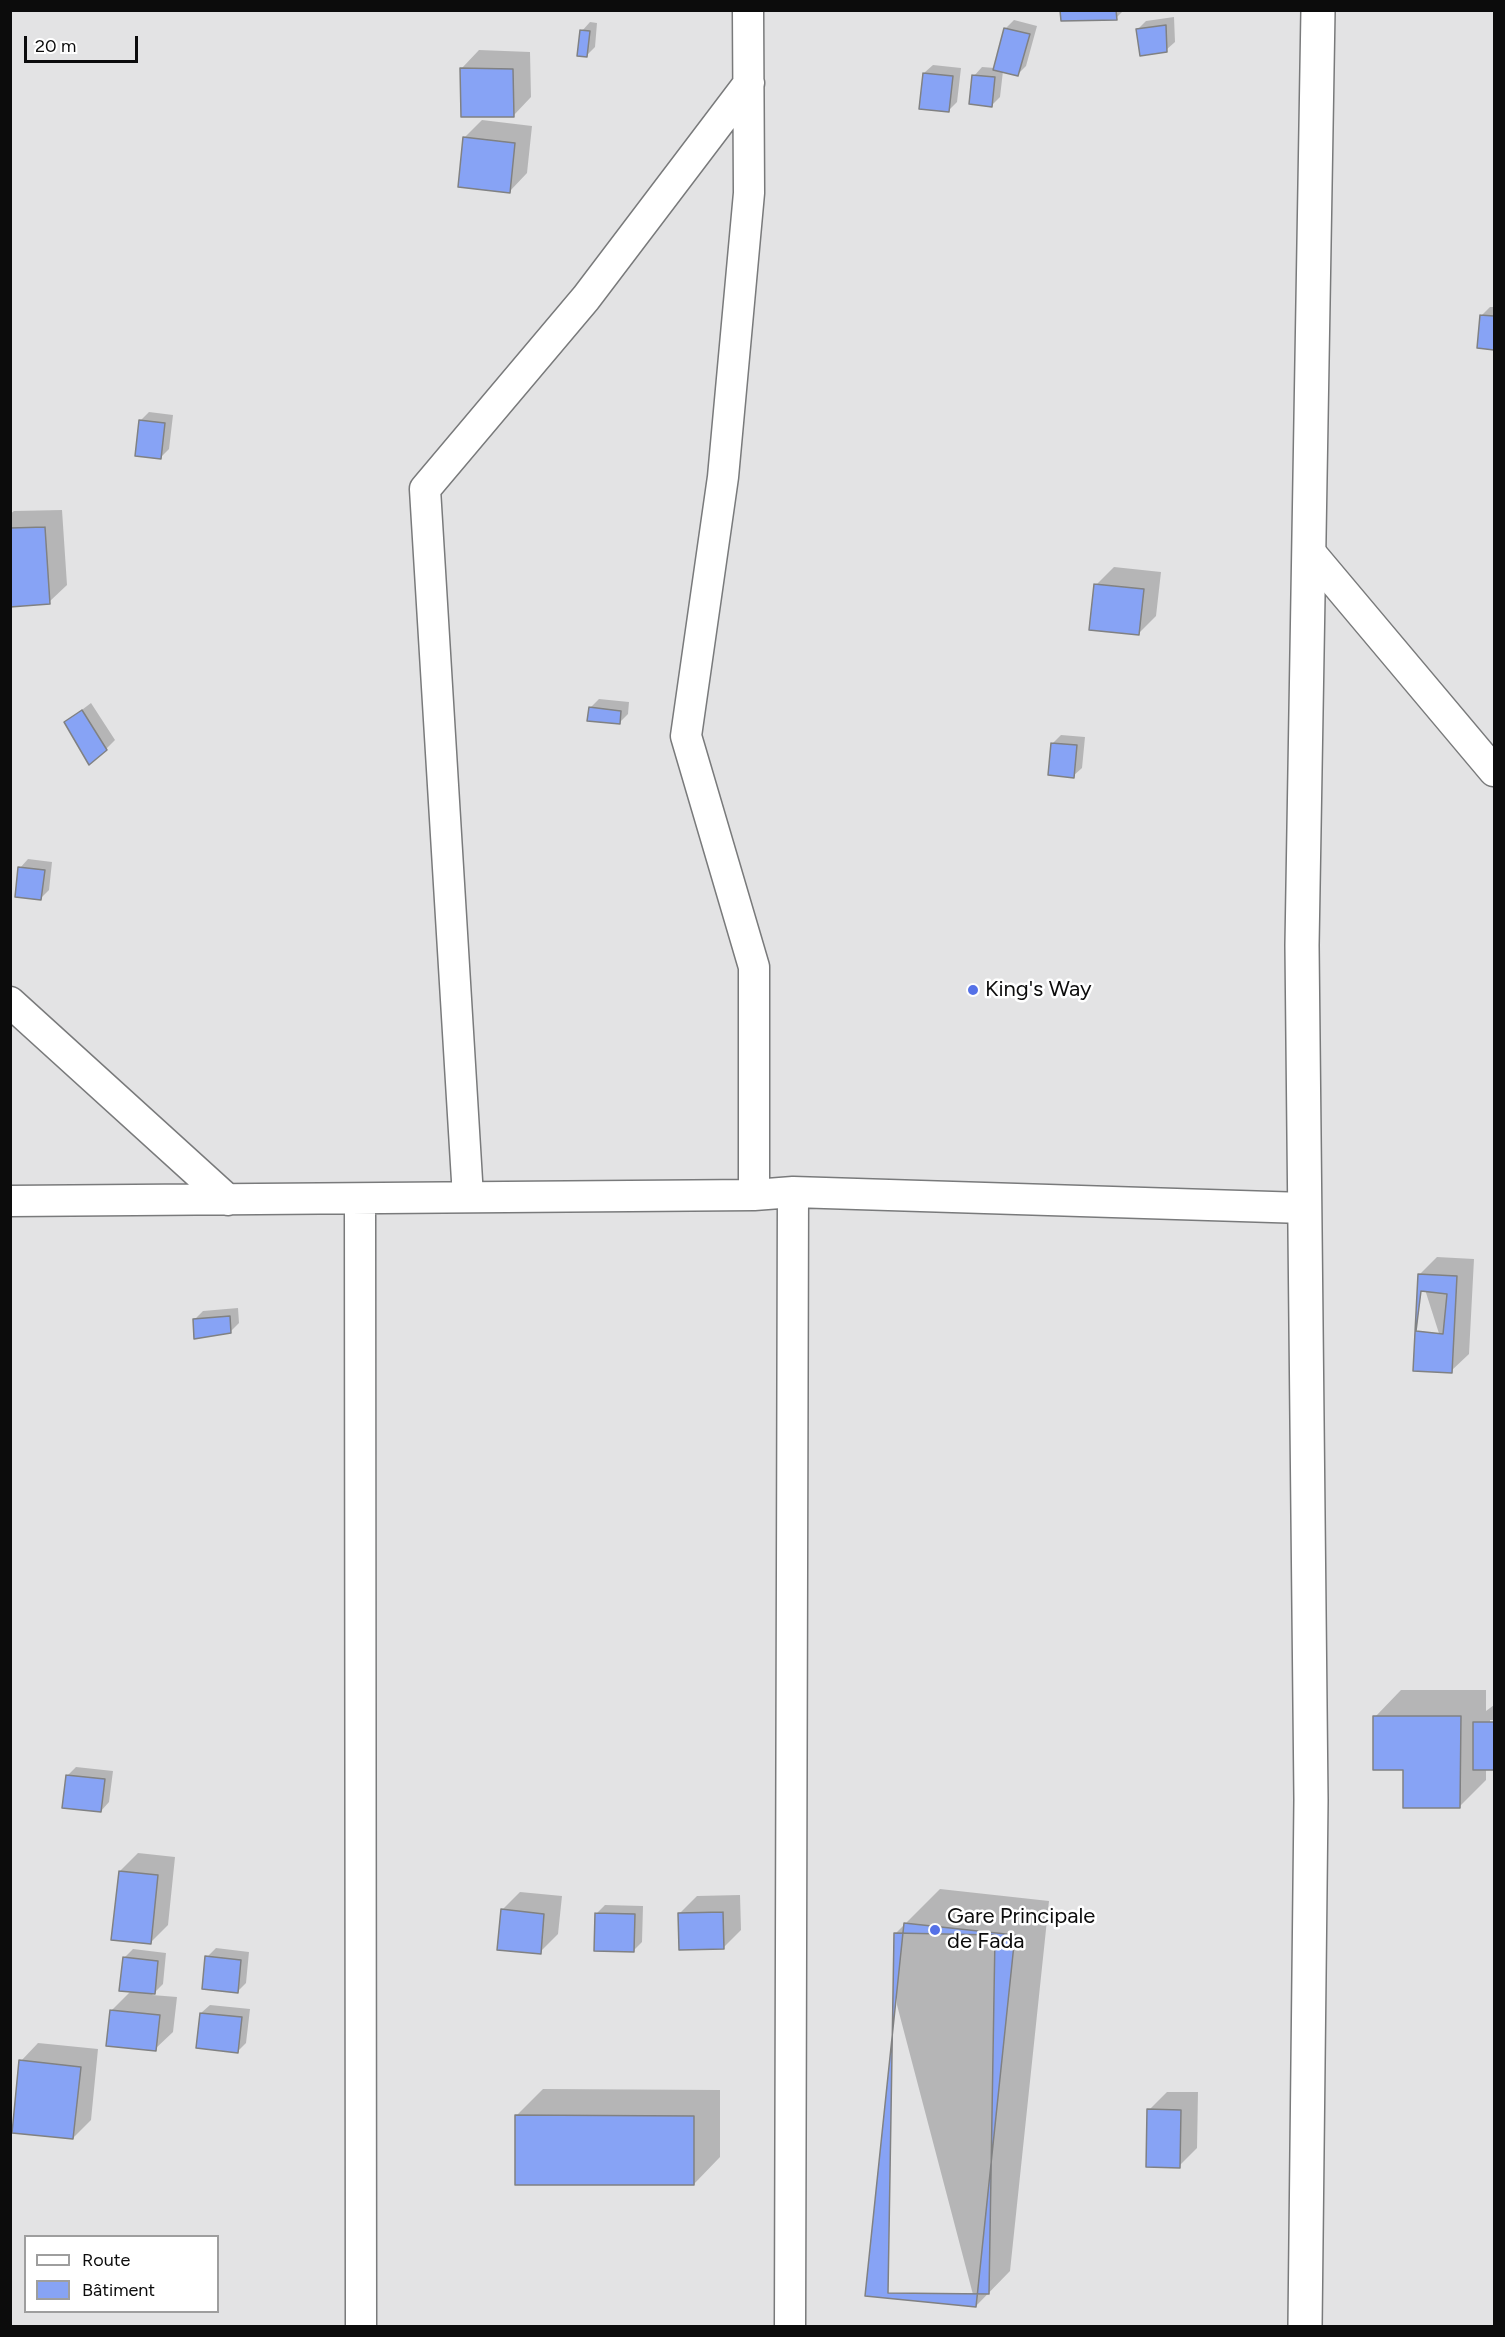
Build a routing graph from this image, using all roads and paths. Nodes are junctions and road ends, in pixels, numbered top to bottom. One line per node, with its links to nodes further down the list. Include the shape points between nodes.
1 (748, 10): 3 (street)
2 (1318, 10): 4 (highway)
3 (749, 83): 8 (street, via 749,193 723,477 686,736 754,967); 9 (street, via 586,298 425,489)
4 (1309, 551): 5 (street); 13 (highway, via 1302,945)
5 (1494, 771)
6 (10, 1002): 11 (street)
7 (793, 1192): 8 (street); 13 (street); 15 (street)
8 (754, 1195): 9 (street)
9 (468, 1197): 10 (street)
10 (360, 1199): 11 (street); 14 (street)
11 (228, 1200): 12 (street)
12 (10, 1201)
13 (1304, 1208): 16 (highway, via 1311,1800)
14 (361, 2326)
15 (790, 2326)
16 (1305, 2326)

